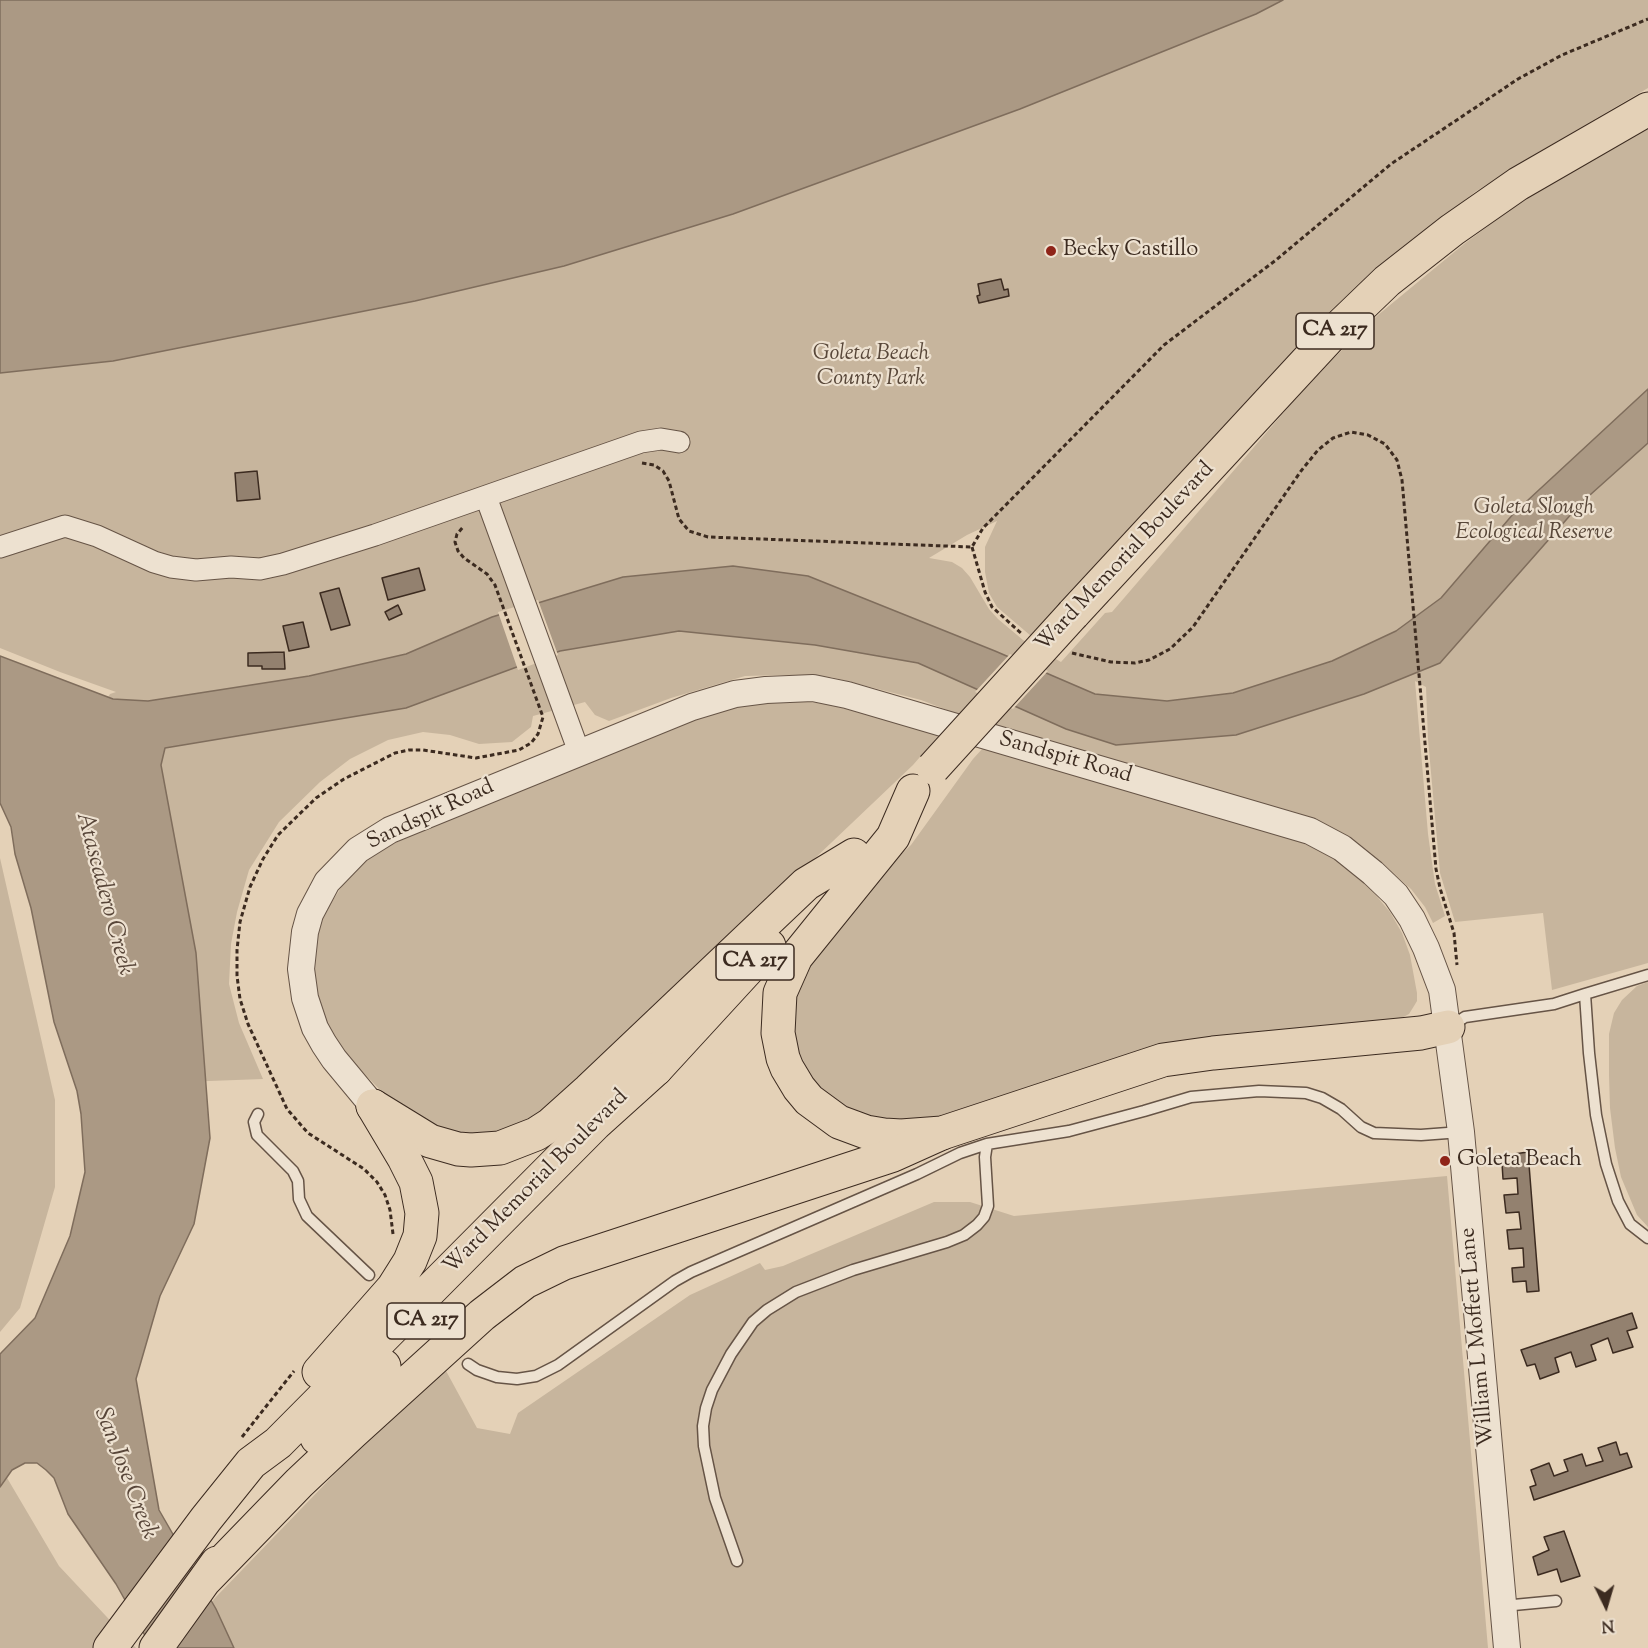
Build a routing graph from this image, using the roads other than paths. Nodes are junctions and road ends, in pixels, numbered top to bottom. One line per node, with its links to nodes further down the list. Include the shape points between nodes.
1 (1648, 109): 6 (main road, Ward Memorial Boulevard / CA 217, bridge, via 1518,184 1387,281 1334,332)
2 (679, 442): 3 (street, via 641,442)
3 (486, 497): 4 (street, via 260,569 171,567 65,526); 5 (street)
4 (0, 547)
5 (579, 752): 10 (street, Sandspit Road, via 735,694 813,688 1310,831 1342,848 1373,873 1412,919 1442,990); 12 (street, Sandspit Road, via 390,830 352,855 320,894 303,941 305,998 324,1044)
6 (923, 780): 7 (main road, Ward Memorial Boulevard / CA 217); 15 (main road, via 893,837 789,969 780,993 778,1033 783,1058 799,1088 839,1122 884,1135)
7 (854, 855): 11 (main road, Ward Memorial Boulevard / CA 217); 12 (main road, via 806,884 590,1090 536,1134 500,1148 458,1149 430,1141)
8 (1648, 975): 9 (lane)
9 (1585, 994): 10 (lane, via 1554,1004 1466,1017); 17 (lane, via 1596,1115 1606,1164 1630,1224)
10 (1448, 1027): 14 (street, William L Moffett Lane); 15 (main road, via 1163,1060)
11 (656, 1069): 20 (main road, Ward Memorial Boulevard / CA 217, via 595,1124 278,1443); 22 (main road, Ward Memorial Boulevard / CA 217, via 610,1127 319,1436 246,1521)
12 (374, 1106): 20 (main road, via 419,1191 422,1225 416,1249 393,1287 267,1434)
13 (258, 1114): 18 (lane, via 254,1122 257,1135 293,1171 307,1216)
14 (1461, 1132): 16 (lane, via 1405,1136 1374,1133 1322,1098 1306,1093 1259,1091 1191,1097 1069,1131); 24 (street, William L Moffett Lane)
15 (942, 1133): 22 (main road, via 893,1155 564,1263 525,1282 482,1315 352,1433)
16 (987, 1144): 19 (lane, via 691,1272 558,1365 536,1376 497,1377); 21 (lane, via 988,1206 977,1225 946,1242 796,1292 767,1310 741,1336 712,1390 704,1426 704,1446 715,1498)
17 (1648, 1238)
18 (369, 1275)
19 (468, 1364)
20 (251, 1462): 25 (main road, Ward Memorial Boulevard / CA 217)
21 (737, 1561)
22 (205, 1581): 26 (main road, Ward Memorial Boulevard / CA 217)
23 (1556, 1601): 24 (lane)
24 (1503, 1606): 27 (street, William L Moffett Lane)
25 (110, 1648)
26 (156, 1648)
27 (1507, 1648)

